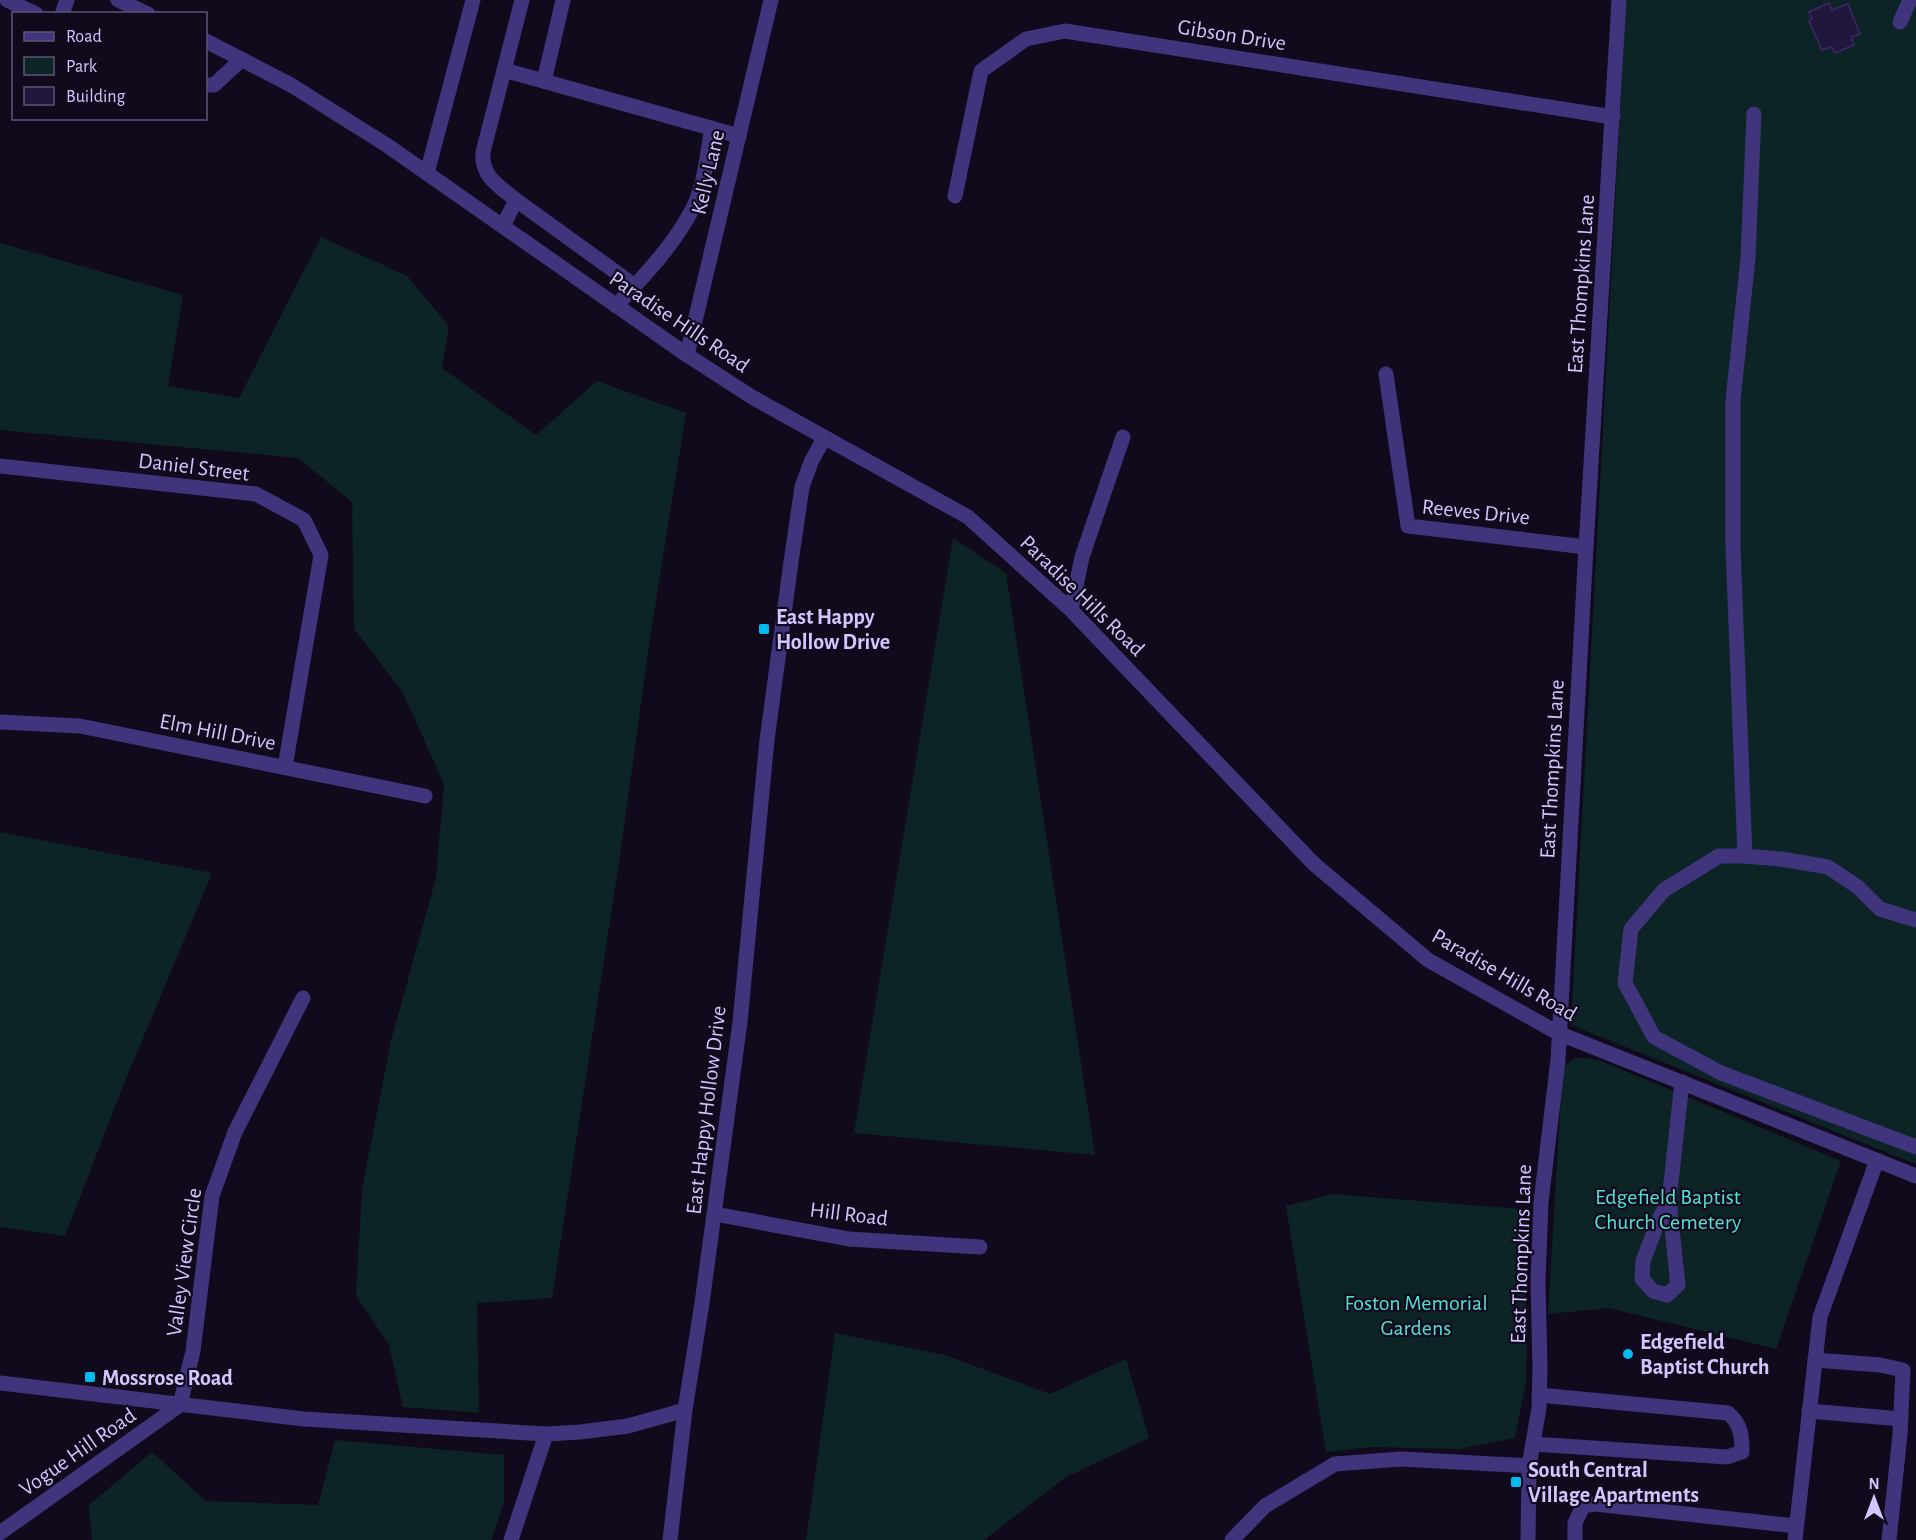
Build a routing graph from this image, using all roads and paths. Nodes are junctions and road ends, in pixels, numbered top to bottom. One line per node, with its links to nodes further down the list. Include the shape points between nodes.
1 (7, 0): 9 (street)
2 (473, 0): 21 (street)
3 (522, 0): 14 (street)
4 (564, 0): 15 (street)
5 (771, 0): 20 (street, Kelly Lane)
6 (1619, 0): 18 (street, East Thompkins Lane)
7 (1910, 0): 11 (street)
8 (120, 5): 10 (street)
9 (32, 12)
10 (142, 12)
11 (1900, 22)
12 (207, 42): 13 (street, Paradise Hills Road)
13 (242, 59): 16 (street, via 214,85); 21 (street, Paradise Hills Road, via 329,107)
14 (504, 70): 15 (street); 23 (street, via 482,164 486,173)
15 (544, 81): 19 (street)
16 (207, 85)
17 (1754, 114): 39 (street, via 1748,258 1732,400 1733,547)
18 (1613, 117): 22 (street, Gibson Drive, via 1065,31 1026,39 981,71); 34 (street, East Thompkins Lane)
19 (712, 128): 20 (street); 27 (street, via 693,206 664,253)
20 (739, 136): 29 (street, Kelly Lane)
21 (427, 173): 24 (street, Paradise Hills Road)
22 (955, 196)
23 (516, 200): 24 (street); 25 (street)
24 (503, 226): 26 (street, Paradise Hills Road)
25 (580, 247): 26 (street); 27 (street)
26 (564, 269): 28 (street, Paradise Hills Road)
27 (635, 286): 28 (street)
28 (616, 306): 29 (street, Paradise Hills Road)
29 (687, 355): 32 (street, Paradise Hills Road)
30 (1386, 374): 34 (street, Reeves Drive, via 1408,526)
31 (1123, 437): 35 (street, via 1082,557)
32 (824, 438): 35 (street, Paradise Hills Road, via 968,517); 48 (street, East Happy Hollow Drive, via 802,487 791,562)
33 (0, 466): 37 (street, Daniel Street, via 256,495 303,520 321,555)
34 (1586, 546): 42 (street, East Thompkins Lane)
35 (1071, 610): 42 (street, Paradise Hills Road, via 1314,864 1428,960)
36 (0, 722): 37 (street, Elm Hill Drive, via 80,726)
37 (285, 767): 38 (street, Elm Hill Drive)
38 (425, 796)
39 (1745, 856): 40 (street, via 1828,867 1858,887 1880,909); 44 (street, via 1719,856 1664,890 1631,929 1625,983 1654,1037 1721,1073)
40 (1916, 920)
41 (303, 998): 53 (street, Valley View Circle, via 235,1132 212,1196 193,1351)
42 (1558, 1033): 43 (street, Paradise Hills Road); 52 (street, East Thompkins Lane, via 1541,1202)
43 (1682, 1082): 45 (street, Paradise Hills Road); 47 (street)
44 (1916, 1147)
45 (1877, 1160): 46 (street, Paradise Hills Road); 50 (street, via 1820,1317)
46 (1916, 1176)
47 (1669, 1201): 47 (street, via 1643,1261 1642,1279 1653,1291 1667,1295 1678,1285)
48 (715, 1214): 49 (street, Hill Road, via 849,1239); 54 (street, East Happy Hollow Drive)
49 (980, 1247)
50 (1815, 1360): 55 (street); 56 (street, via 1903,1370)
51 (0, 1383): 53 (street)
52 (1539, 1395): 58 (street, East Thompkins Lane); 58 (street, via 1728,1413 1736,1419 1742,1434 1742,1452 1727,1457)
53 (180, 1405): 57 (street, via 303,1419); 60 (street, Vogue Hill Road)
54 (685, 1410): 57 (street, via 628,1426); 63 (street, East Happy Hollow Drive)
55 (1809, 1411): 56 (street); 61 (street)
56 (1901, 1419): 67 (street)
57 (546, 1434): 62 (street)
58 (1533, 1444): 59 (street, East Thompkins Lane)
59 (1529, 1466): 64 (street, via 1401,1459 1335,1464 1265,1506); 65 (street, East Thompkins Lane)
60 (0, 1533)
61 (1795, 1533): 66 (street, via 1595,1504 1583,1506 1575,1523)
62 (511, 1540)
63 (670, 1540)
64 (1232, 1540)
65 (1527, 1540)
66 (1575, 1540)
67 (1889, 1540)

